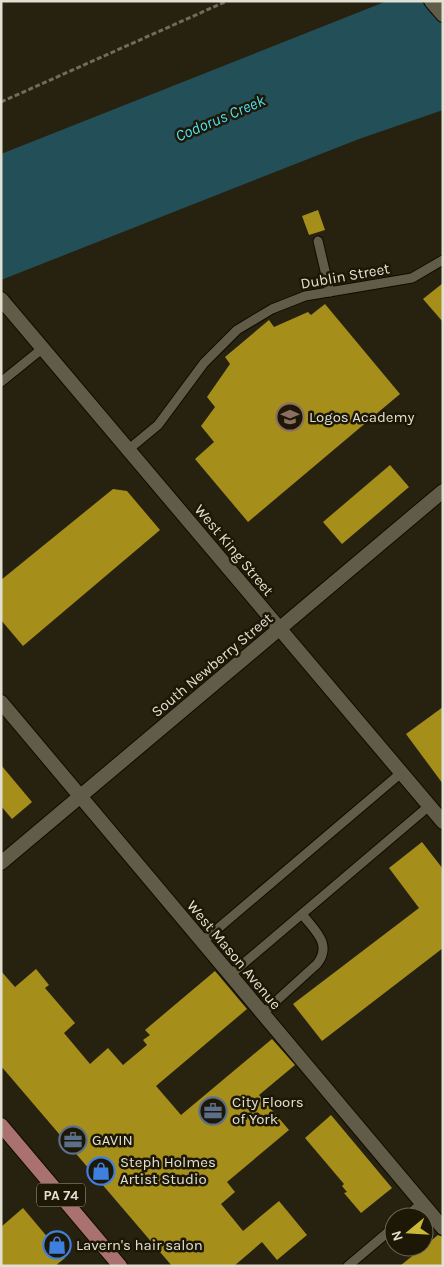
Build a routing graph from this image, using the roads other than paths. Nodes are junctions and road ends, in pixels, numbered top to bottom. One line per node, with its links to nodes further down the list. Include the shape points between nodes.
1 (431, 1): 2 (street)
2 (443, 15)
3 (318, 241): 5 (lane)
4 (443, 260): 5 (lane, Dublin Street, via 412,278)
5 (330, 292): 9 (lane, Dublin Street, via 290,301 238,330 204,363 158,425)
6 (1, 298): 7 (street, West King Street)
7 (43, 348): 8 (lane); 9 (street, West King Street)
8 (1, 382)
9 (129, 449): 11 (street, West King Street)
10 (443, 491): 11 (street, South Newberry Street)
11 (280, 630): 13 (street, West King Street); 14 (street, South Newberry Street)
12 (1, 702): 14 (street, West Mason Avenue)
13 (401, 773): 15 (street, West King Street); 19 (lane)
14 (80, 796): 17 (street, South Newberry Street); 19 (street, West Mason Avenue)
15 (429, 806): 16 (street, West King Street); 18 (lane)
16 (443, 822)
17 (1, 863)
18 (302, 914): 20 (lane); 21 (lane, via 323,942 323,957)
19 (202, 942): 20 (street, West Mason Avenue)
20 (230, 975): 21 (street, West Mason Avenue)
21 (263, 1014): 23 (street, West Mason Avenue)
22 (1, 1125): 27 (main road, PA 74)
23 (422, 1203): 24 (lane); 25 (street, West Mason Avenue)
24 (417, 1207)
25 (443, 1228)
26 (384, 1235): 28 (lane)
27 (120, 1266)
28 (348, 1266)

